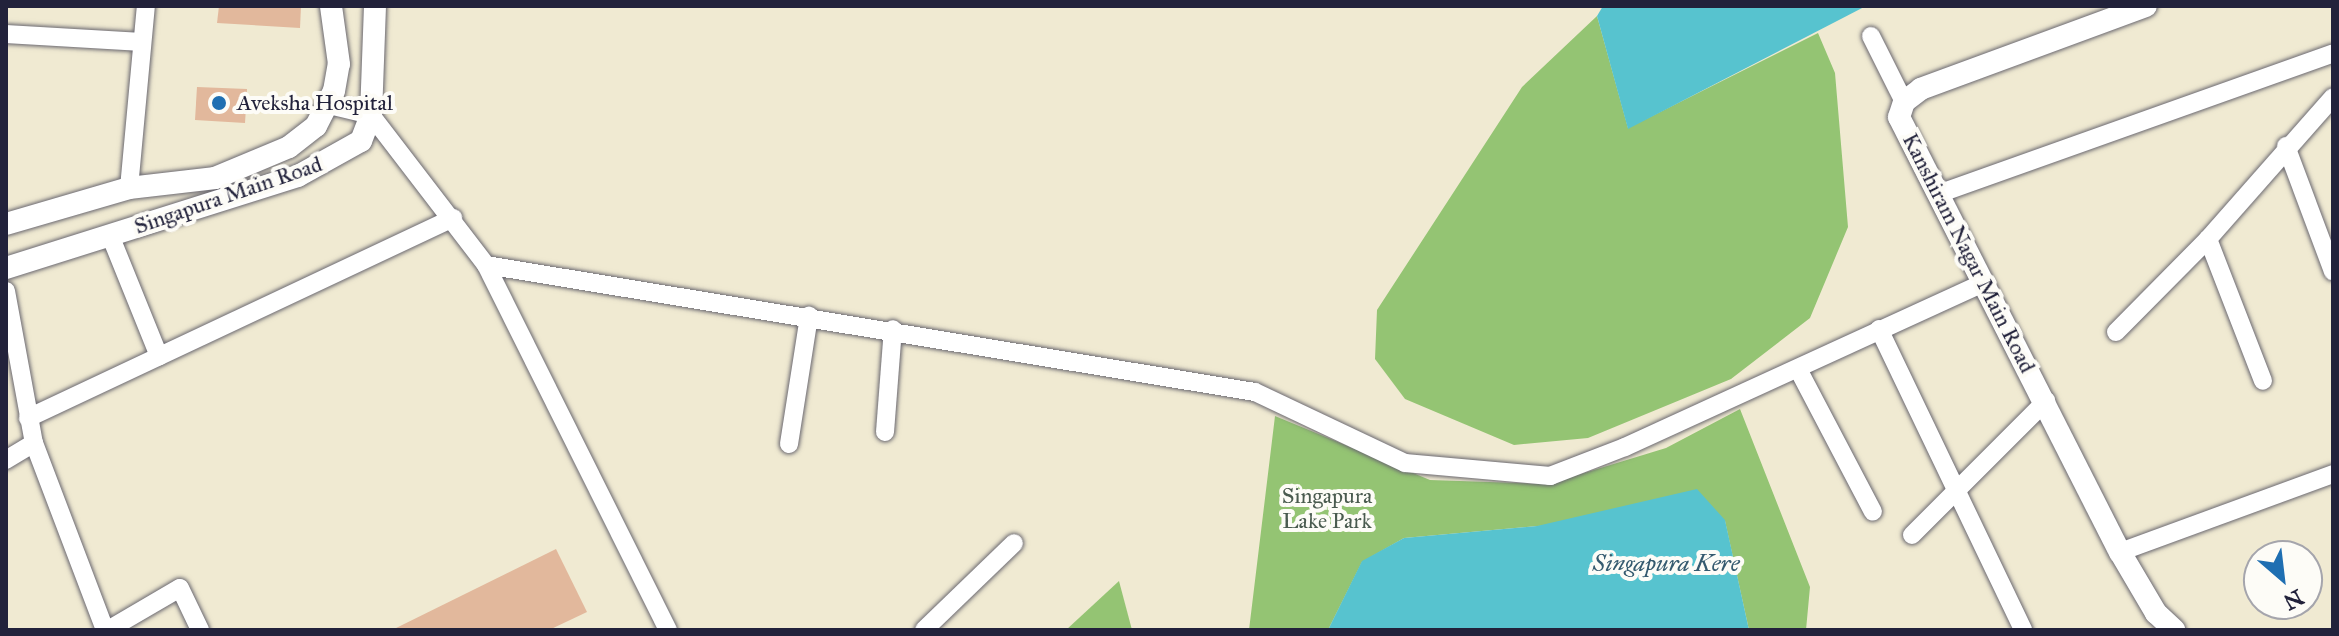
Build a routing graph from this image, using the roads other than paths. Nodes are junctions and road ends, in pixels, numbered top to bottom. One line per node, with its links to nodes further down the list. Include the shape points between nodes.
1 (146, 6): 7 (street)
2 (331, 6): 11 (street, Singapura Main Road, via 339,64)
3 (375, 6): 12 (street)
4 (2146, 6): 10 (street, Kanshiram Nagar Main Road, via 1921,89)
5 (6, 34): 7 (street)
6 (1871, 36): 10 (street)
7 (142, 42): 14 (street)
8 (2333, 53): 15 (street)
9 (2333, 97): 13 (street)
10 (1904, 102): 15 (street, Kanshiram Nagar Main Road, via 1899,117)
11 (329, 105): 12 (street); 14 (street, Singapura Main Road, via 316,126 259,163 215,178)
12 (371, 115): 16 (street); 18 (street, Singapura Main Road, via 361,141 311,170)
13 (2286, 146): 19 (street); 22 (street)
14 (129, 188): 17 (street, Singapura Main Road)
15 (1938, 194): 23 (street, Kanshiram Nagar Main Road)
16 (453, 218): 20 (street); 29 (street)
17 (6, 224)
18 (110, 235): 21 (street, Singapura Main Road); 29 (street)
19 (2208, 239): 28 (street); 31 (street)
20 (486, 265): 25 (street); 46 (street)
21 (6, 268)
22 (2333, 272)
23 (1983, 283): 27 (street); 32 (street, Kanshiram Nagar Main Road)
24 (6, 291): 33 (street)
25 (809, 316): 26 (street); 36 (street)
26 (893, 329): 30 (street, via 1255,392 1405,463 1550,476); 34 (street)
27 (1879, 329): 30 (street); 39 (street)
28 (2116, 332)
29 (159, 356): 33 (street)
30 (1798, 369): 40 (street)
31 (2263, 381)
32 (2046, 401): 39 (street); 43 (street, Kanshiram Nagar Main Road)
33 (28, 418): 35 (street)
34 (885, 432)
35 (34, 443): 37 (street); 44 (street)
36 (789, 444)
37 (6, 460)
38 (2333, 474): 43 (street)
39 (1955, 492): 41 (street); 48 (street)
40 (1873, 512)
41 (1912, 535)
42 (1014, 543): 47 (street)
43 (2120, 552): 49 (street, Kanshiram Nagar Main Road, via 2156,613)
44 (107, 630): 45 (street, via 180,588)
45 (200, 630)
46 (668, 630)
47 (924, 630)
48 (2023, 630)
49 (2174, 630)

